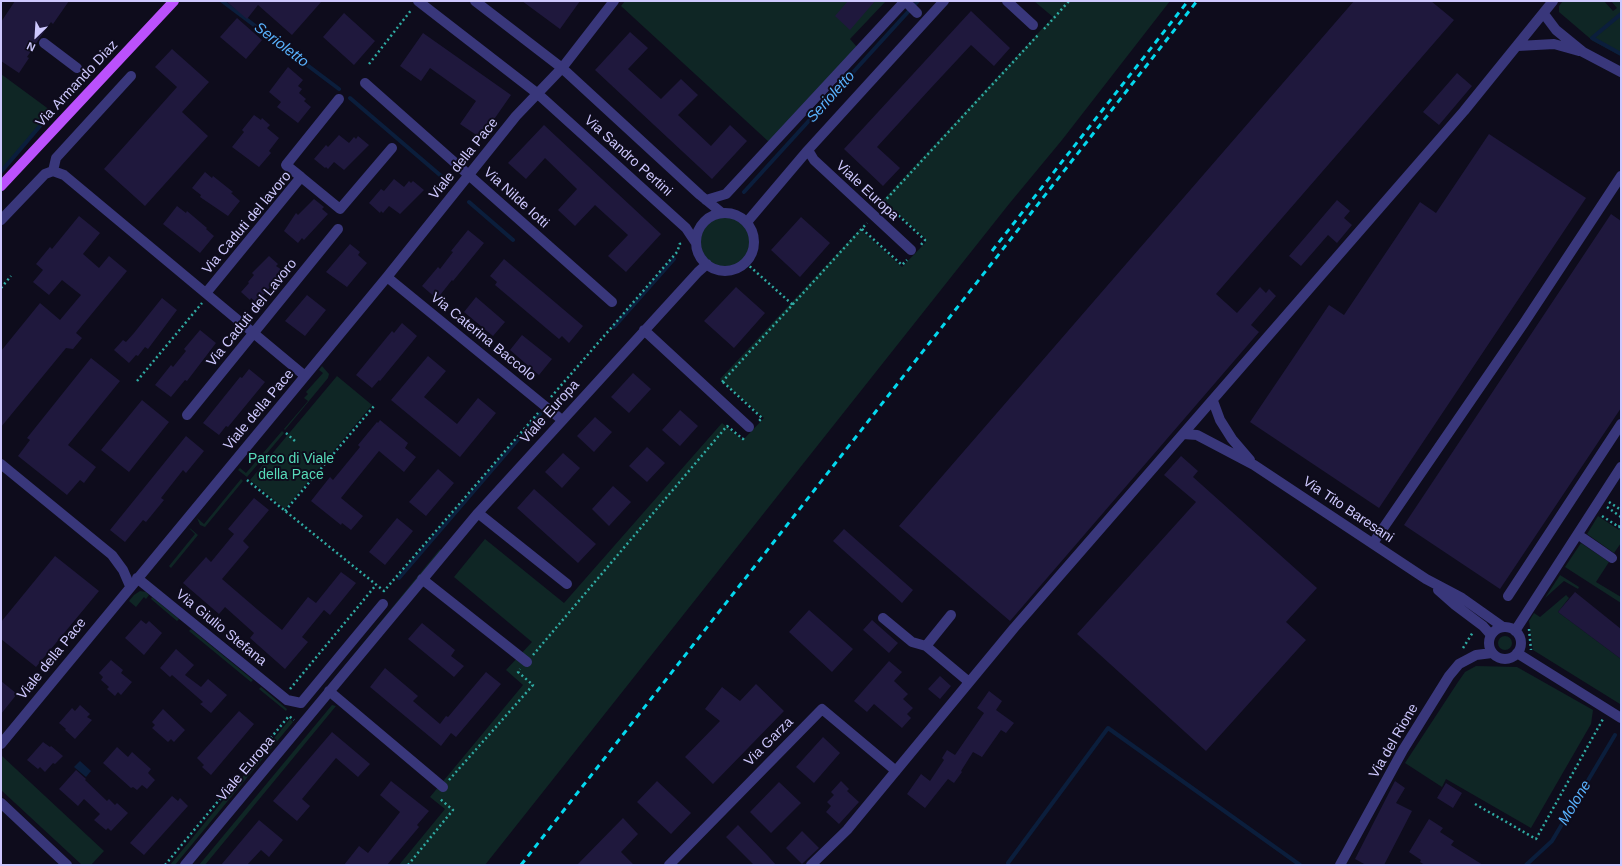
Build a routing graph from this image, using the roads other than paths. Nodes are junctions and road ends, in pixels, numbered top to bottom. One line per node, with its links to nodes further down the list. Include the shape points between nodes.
1 (174, 1): 27 (main road, Via Armando Diaz)
2 (475, 1): 15 (street, Via Sandro Pertini)
3 (614, 1): 15 (street)
4 (944, 1): 22 (street)
5 (1007, 1): 10 (street)
6 (1553, 1): 9 (street)
7 (418, 3): 19 (street, Via Sandro Pertini)
8 (910, 6): 28 (street, via 726,194)
9 (1544, 14): 12 (street); 13 (street, via 1556,30)
10 (1033, 25)
11 (44, 43): 14 (street)
12 (1518, 46): 13 (street, via 1554,44); 42 (street)
13 (1583, 52): 16 (street)
14 (77, 68)
15 (562, 68): 19 (street); 28 (street, Via Sandro Pertini)
16 (1621, 72)
17 (131, 76): 23 (street, via 56,158)
18 (365, 83): 24 (street, Via Nilde Iotti)
19 (538, 94): 24 (street, Viale della Pace, via 516,116); 33 (street, Via Sandro Pertini, via 686,228)
20 (339, 100): 26 (street, via 286,165)
21 (392, 148): 26 (street, Via Caduti del lavoro, via 340,209)
22 (808, 150): 31 (street); 34 (street, Viale Europa, via 814,160)
23 (53, 171): 30 (street, via 45,174); 37 (street, Via Caduti del lavoro, via 64,175)
24 (469, 175): 36 (street, Viale della Pace); 38 (street, Via Nilde Iotti)
25 (1621, 176): 53 (street)
26 (301, 177): 37 (street, Via Caduti del lavoro)
27 (1, 186)
28 (706, 200): 29 (street, Via Sandro Pertini)
29 (722, 212): 31 (street, via 735,214); 33 (street, via 708,218 699,229)
30 (1, 220)
31 (747, 222): 35 (street, via 754,235 754,250 746,263 734,270 720,270)
32 (338, 229): 40 (street, Via Caduti del Lavoro)
33 (696, 243): 35 (street, via 699,255)
34 (911, 250)
35 (707, 264): 39 (street, Viale Europa)
36 (387, 277): 41 (street, Viale della Pace); 44 (street, Via Caterina Baccolo)
37 (205, 297): 40 (street, Via Caduti del lavoro)
38 (612, 302)
39 (644, 330): 44 (street, Viale Europa); 46 (street)
40 (255, 333): 41 (street, Via Caduti del lavoro); 43 (street, Via Caduti del Lavoro)
41 (305, 376): 55 (street, Viale della Pace)
42 (1213, 401): 47 (street); 49 (street, Via Tito Baresani, via 1220,420 1232,439)
43 (187, 415)
44 (562, 420): 51 (street, Viale Europa)
45 (1621, 424): 60 (street)
46 (751, 428)
47 (1183, 434): 49 (street, Via Tito Baresani, via 1197,435); 71 (street)
48 (1, 464): 59 (street, via 112,555)
49 (1254, 464): 53 (street, Via Tito Baresani)
50 (1621, 467): 65 (street)
51 (478, 513): 56 (street, Viale Europa); 58 (street)
52 (1583, 538): 54 (street)
53 (1373, 543): 57 (street, Via Tito Baresani)
54 (1612, 558)
55 (137, 578): 59 (street, Viale della Pace); 61 (street, Via Giulio Stefana, via 301,703)
56 (422, 579): 70 (street); 72 (street, Viale Europa)
57 (1426, 579): 64 (street, Via Tito Baresani, via 1462,598); 66 (street, Via Tito Baresani, via 1484,626)
58 (567, 584)
59 (130, 586): 74 (street, Viale della Pace)
60 (1508, 596)
61 (383, 604)
62 (951, 615): 67 (street)
63 (882, 618): 67 (street, via 912,642)
64 (1503, 627): 65 (street); 66 (street)
65 (1514, 631): 69 (street, via 1520,641)
66 (1491, 635): 68 (street, via 1489,643)
67 (926, 646): 71 (street)
68 (1492, 653): 69 (street, Via del Rione, via 1506,659); 82 (street, Via del Rione, via 1476,655 1459,664 1450,676 1403,750)
69 (1517, 653): 73 (street)
70 (527, 662)
71 (969, 682): 75 (street)
72 (329, 691): 76 (street); 79 (street, Viale Europa)
73 (1621, 718)
74 (1, 744)
75 (896, 771): 80 (street, Via Garza, via 822,709); 81 (street, via 847,830)
76 (443, 787)
77 (1, 803): 78 (street)
78 (67, 865)
79 (184, 865)
80 (669, 865)
81 (811, 865)
82 (1340, 865)

